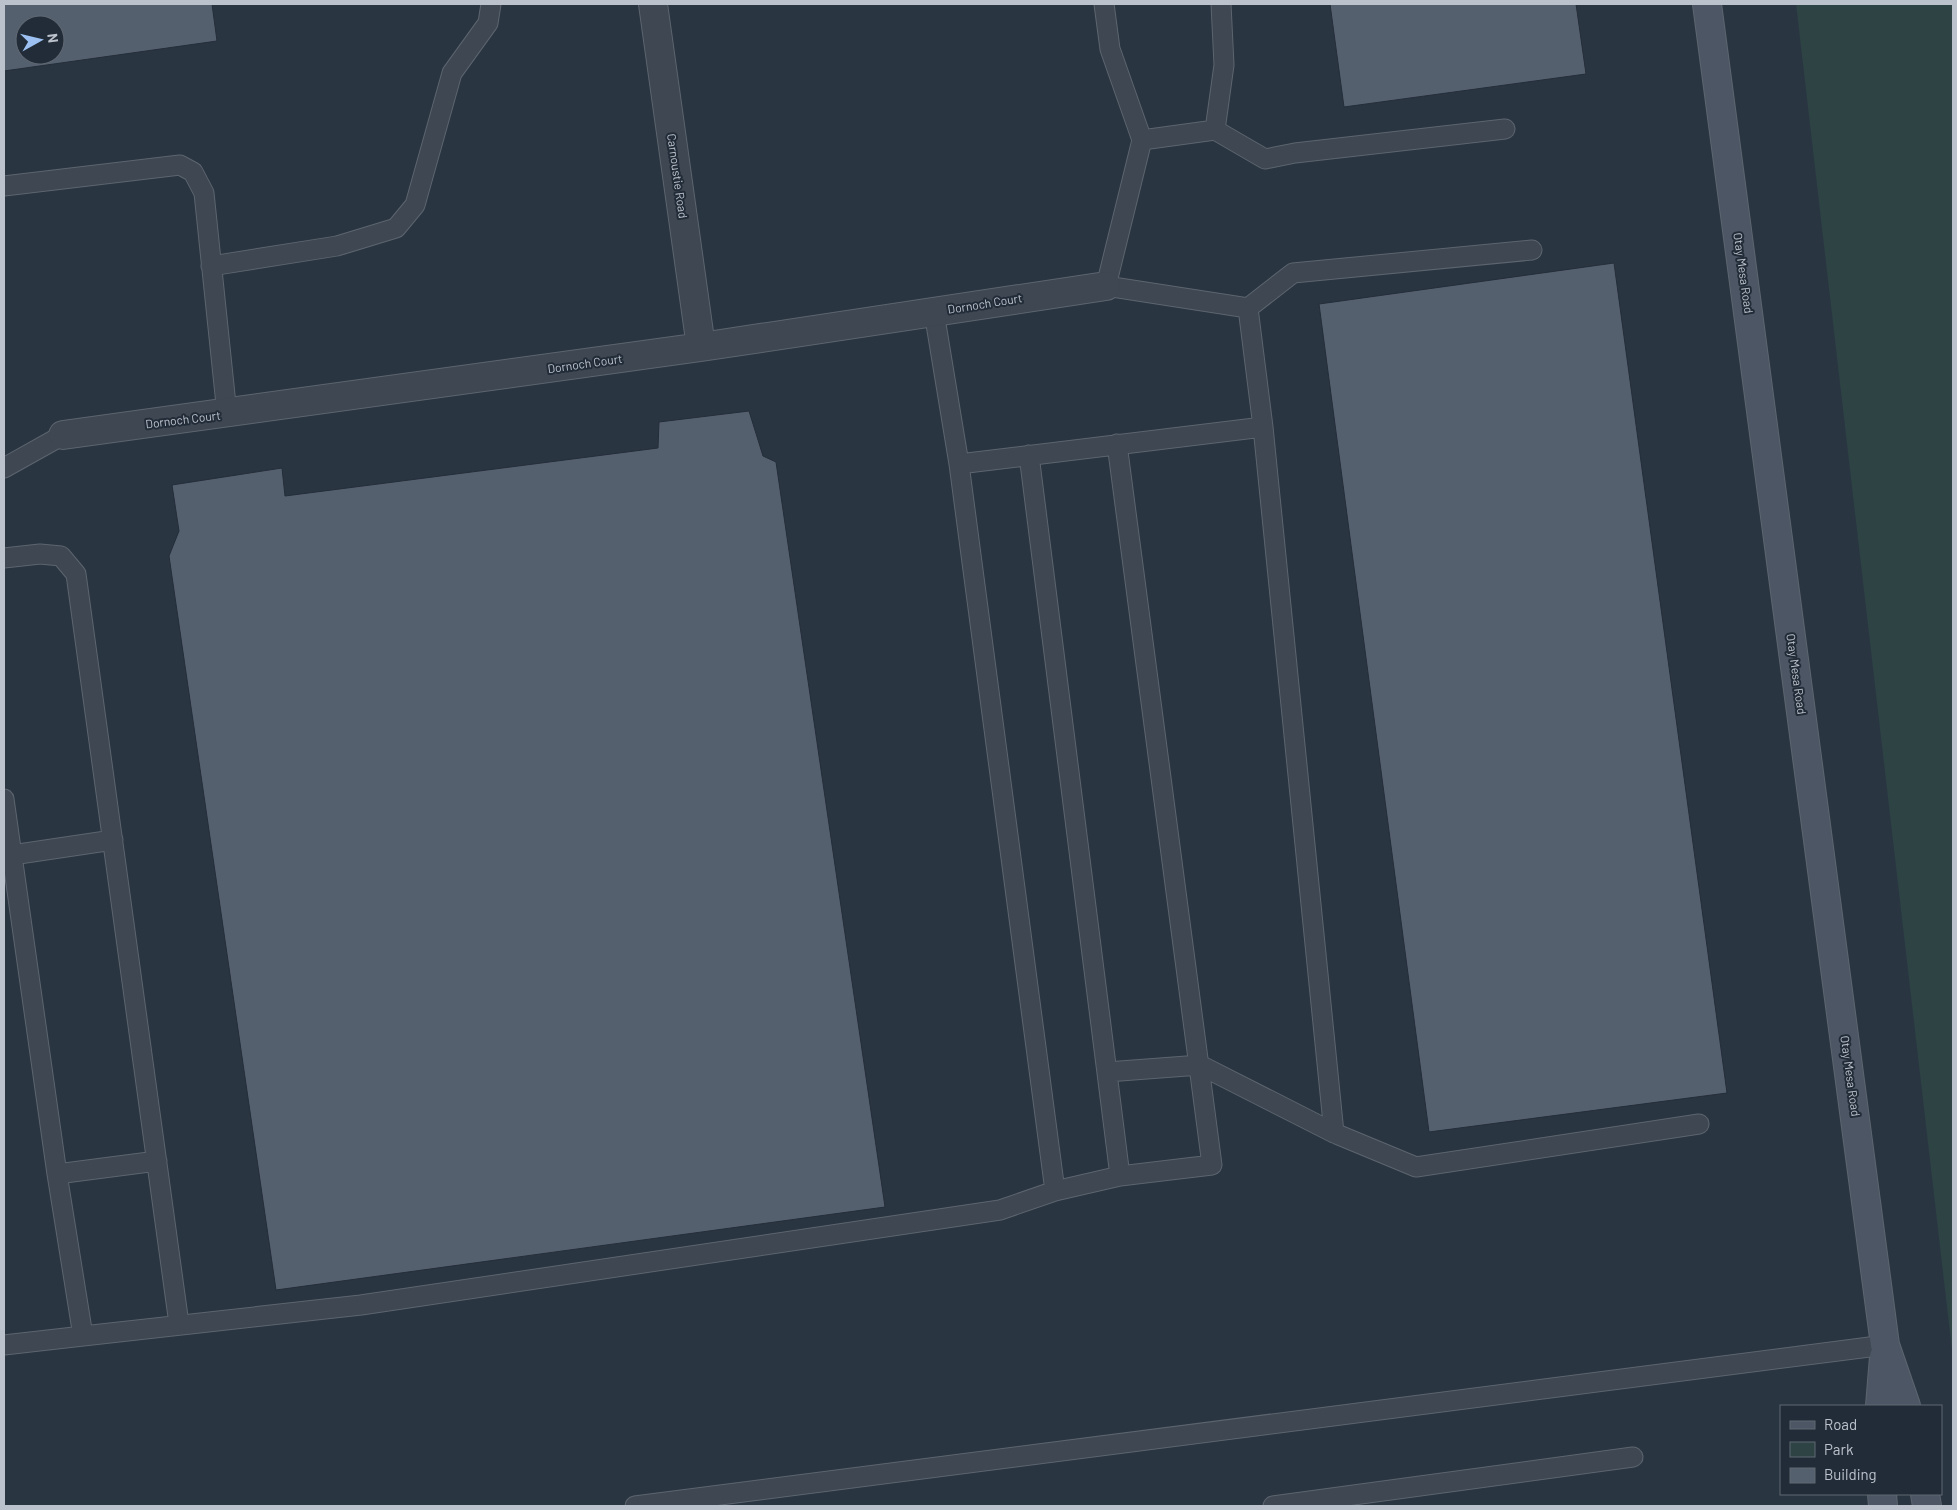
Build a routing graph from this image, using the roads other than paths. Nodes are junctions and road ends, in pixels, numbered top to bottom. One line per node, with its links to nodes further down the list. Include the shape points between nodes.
1 (491, 4): 11 (lane, via 488,23 452,73 415,205 396,228 337,246)
2 (653, 4): 15 (street, Carnoustie Road)
3 (1104, 4): 8 (lane, via 1110,49)
4 (1221, 4): 7 (lane, via 1224,65)
5 (1707, 4): 38 (main road, Otay Mesa Road)
6 (1505, 129): 7 (lane, via 1265,159)
7 (1215, 130): 8 (lane)
8 (1142, 140): 12 (lane)
9 (4, 186): 11 (lane, via 180,165 193,172 204,193)
10 (1532, 250): 13 (lane, via 1293,273)
11 (210, 266): 16 (lane)
12 (1106, 286): 13 (lane); 14 (street, Dornoch Court)
13 (1248, 308): 17 (lane)
14 (934, 312): 15 (street, Dornoch Court); 21 (lane)
15 (701, 347): 16 (street, Dornoch Court)
16 (227, 414): 18 (street, Dornoch Court)
17 (1264, 427): 19 (lane); 30 (lane)
18 (62, 435): 22 (lane)
19 (1117, 444): 20 (lane); 27 (lane)
20 (1029, 455): 21 (lane); 28 (lane)
21 (959, 464): 34 (lane)
22 (4, 468)
23 (4, 558): 25 (lane, via 40,554 61,556 76,574)
24 (4, 799): 26 (lane)
25 (113, 840): 26 (lane); 31 (lane)
26 (12, 855): 32 (lane)
27 (1200, 1065): 28 (lane); 30 (lane); 33 (lane, via 1212,1165)
28 (1107, 1072): 33 (lane)
29 (1699, 1124): 30 (lane, via 1416,1167)
30 (1334, 1133)
31 (157, 1161): 32 (lane); 35 (lane)
32 (57, 1174): 36 (lane)
33 (1120, 1176): 34 (lane)
34 (1055, 1191): 35 (lane, via 990,1212 361,1305)
35 (179, 1324): 36 (lane)
36 (83, 1336): 37 (lane)
37 (4, 1345)
38 (1885, 1345): 39 (main road, Otay Mesa Road); 40 (main road, Otay Mesa Road); 42 (lane)
39 (1880, 1405)
40 (1906, 1405)
41 (1633, 1457): 43 (lane)
42 (635, 1506)
43 (1273, 1506)

